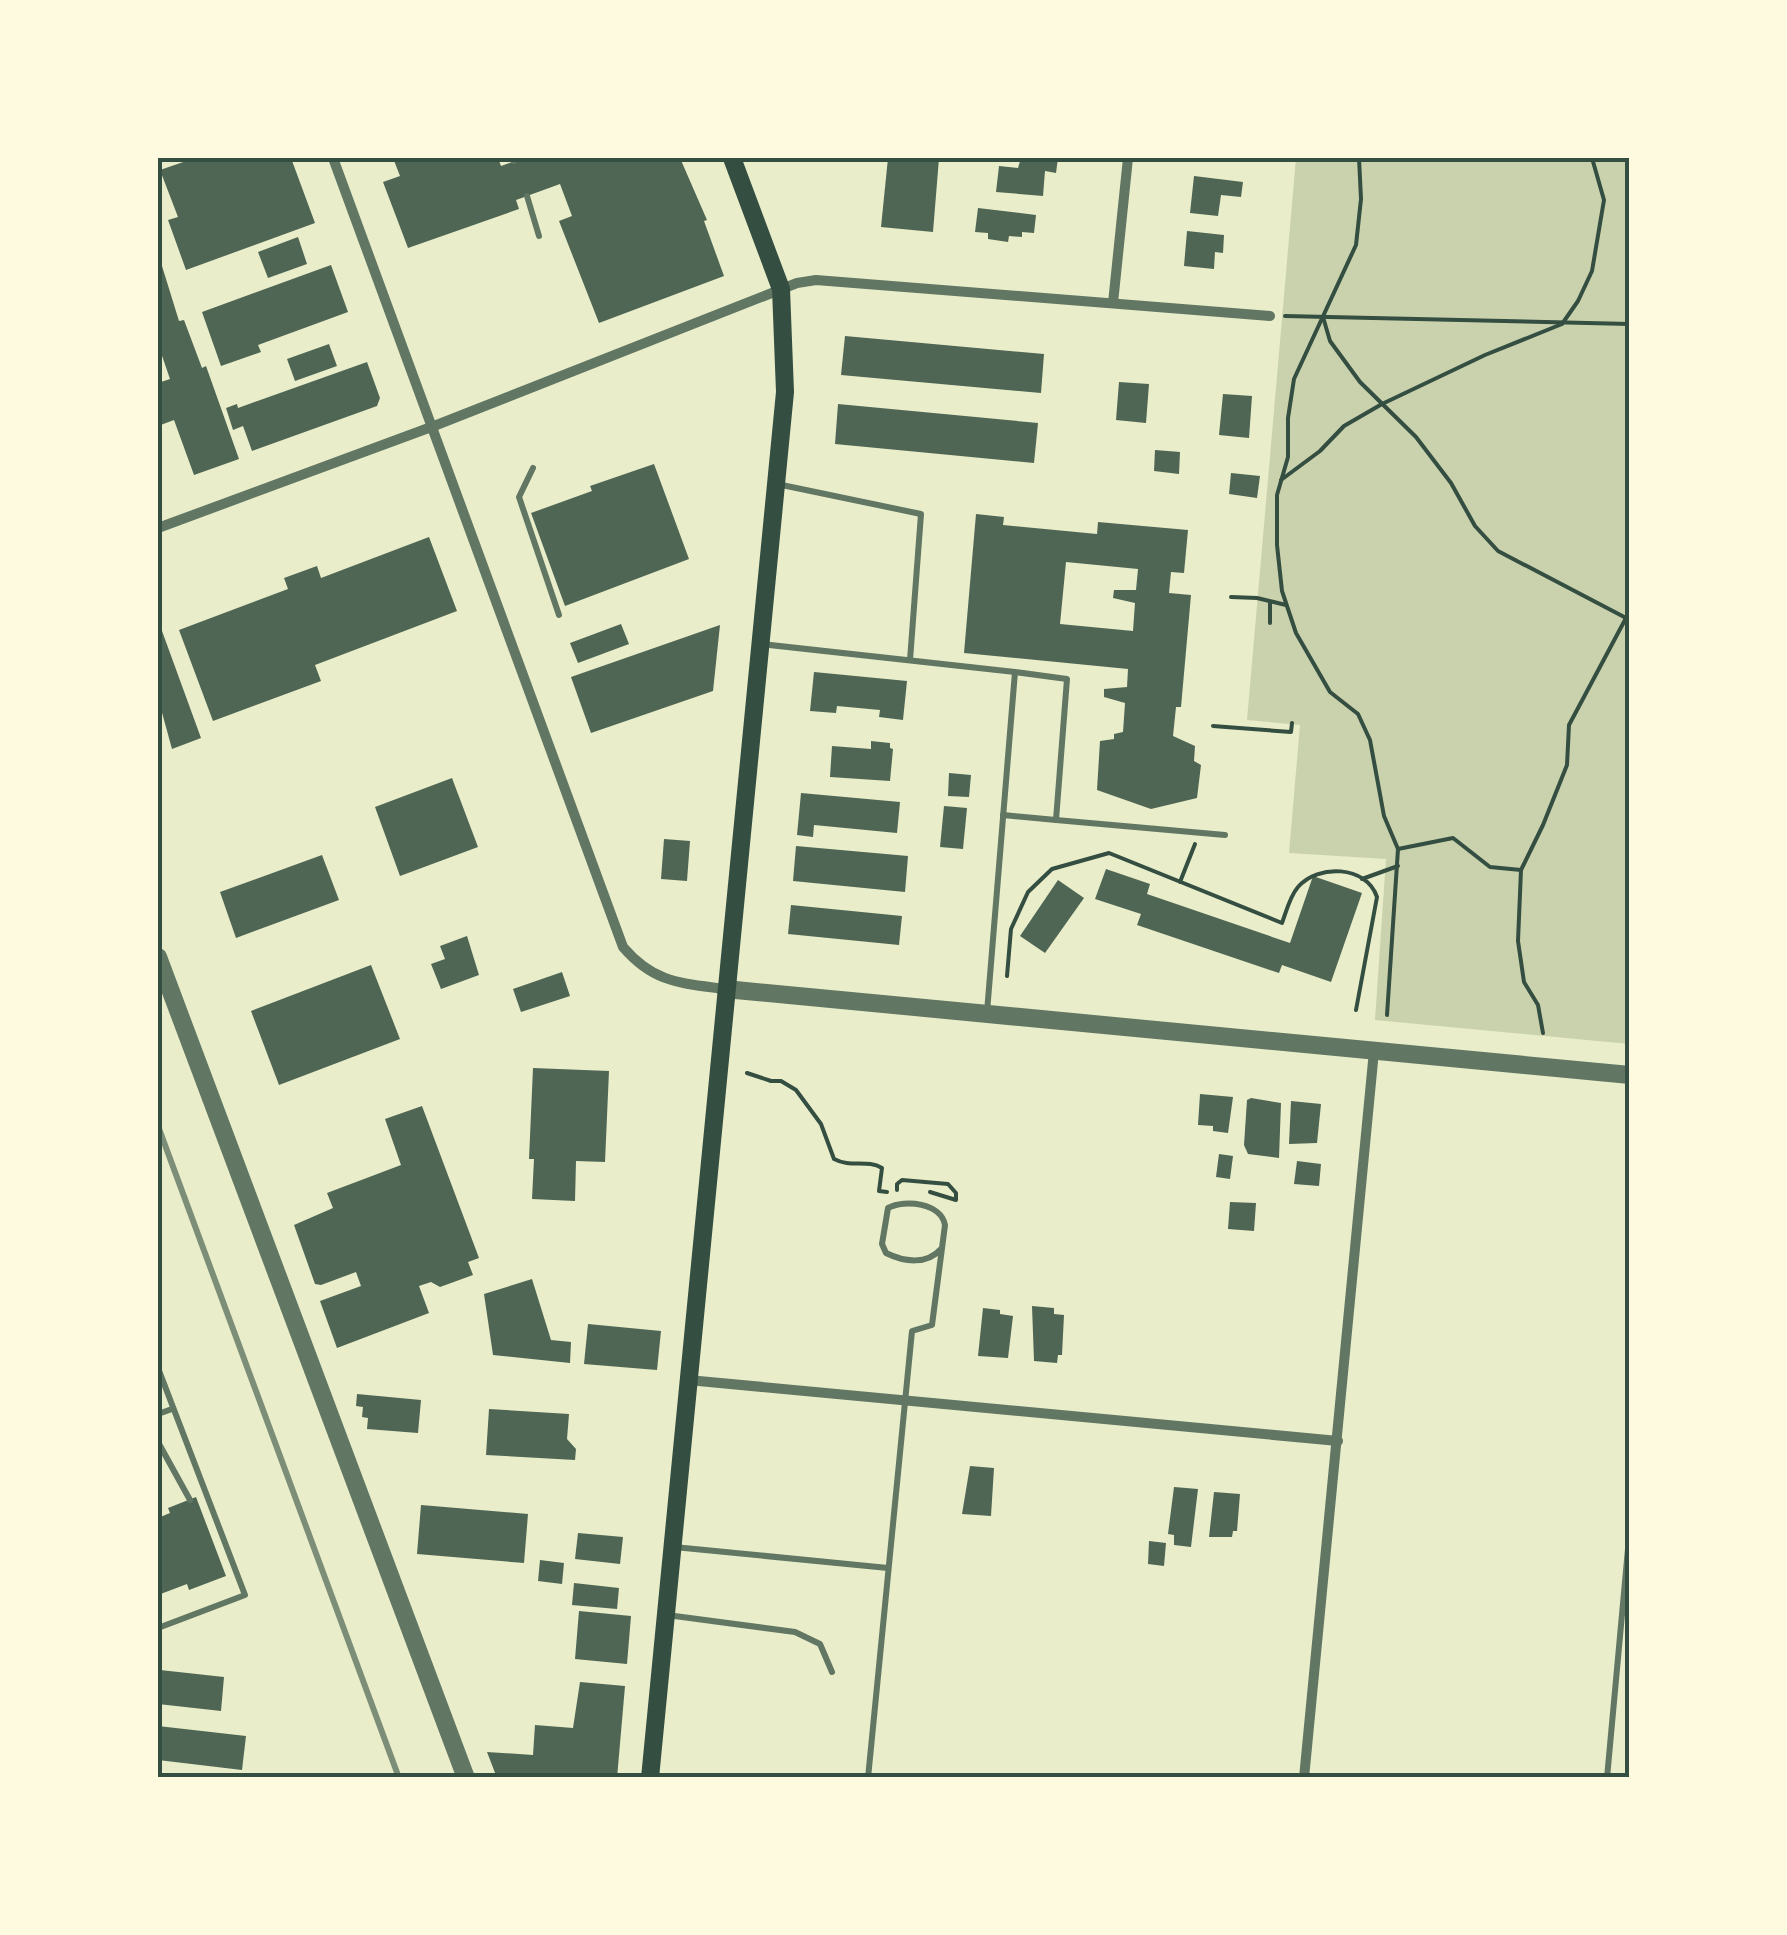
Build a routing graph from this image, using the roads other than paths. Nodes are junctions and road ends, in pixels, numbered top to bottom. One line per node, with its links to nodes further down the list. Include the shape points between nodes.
1 (334, 158): 9 (street)
2 (732, 158): 6 (main road)
3 (1128, 158): 7 (street)
4 (527, 196): 5 (lane)
5 (539, 236)
6 (781, 289): 7 (street, via 816,280); 9 (street); 11 (main road, via 784,392)
7 (1114, 303): 8 (street)
8 (1270, 316)
9 (434, 426): 12 (street); 21 (street, via 623,947 648,972 671,982)
10 (534, 468): 13 (lane, via 518,497)
11 (776, 483): 14 (main road); 15 (lane, via 921,514)
12 (158, 528)
13 (559, 615)
14 (760, 644): 15 (lane); 21 (main road)
15 (910, 660): 16 (lane)
16 (1015, 672): 17 (lane); 18 (lane, via 1068,678)
17 (1003, 814): 18 (lane); 22 (lane)
18 (1056, 820): 19 (lane)
19 (1226, 835)
20 (158, 957): 40 (street)
21 (725, 989): 22 (street); 27 (main road)
22 (987, 1014): 23 (street)
23 (1374, 1051): 24 (street); 32 (street)
24 (1630, 1075)
25 (941, 1249): 25 (lane, via 939,1210 888,1208 886,1253 920,1260); 28 (lane, via 932,1325 912,1331)
26 (158, 1368): 29 (lane)
27 (688, 1380): 28 (street); 35 (main road)
28 (904, 1400): 32 (street); 36 (lane)
29 (172, 1409): 30 (lane); 38 (lane, via 245,1595)
30 (158, 1414)
31 (158, 1442): 33 (lane)
32 (1338, 1442): 43 (street)
33 (190, 1500)
34 (1630, 1526): 44 (lane)
35 (672, 1547): 36 (lane); 37 (main road)
36 (888, 1568): 42 (lane)
37 (666, 1615): 39 (lane, via 795,1632 820,1644); 41 (main road)
38 (158, 1628)
39 (832, 1672)
40 (466, 1778)
41 (650, 1778)
42 (868, 1778)
43 (1304, 1778)
44 (1607, 1778)

